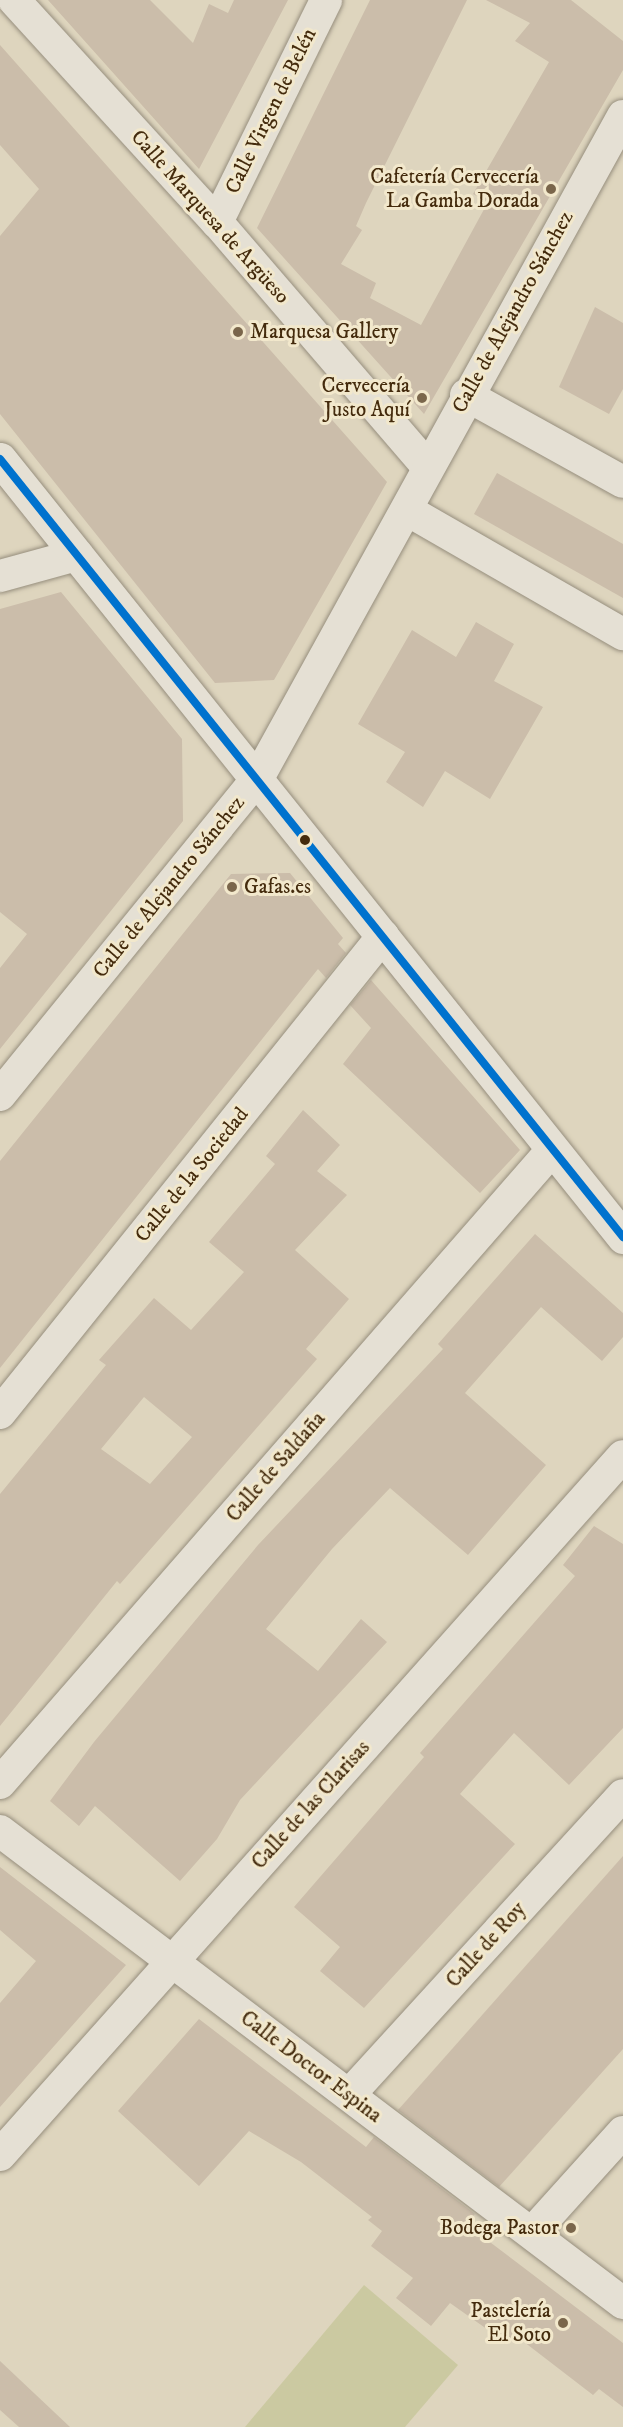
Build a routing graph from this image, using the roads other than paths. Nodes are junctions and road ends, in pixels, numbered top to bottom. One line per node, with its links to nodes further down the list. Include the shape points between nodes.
1 (14, 0): 4 (street, Calle Marquesa de Argüeso)
2 (326, 0): 4 (street, Calle Virgen de Belén)
3 (623, 116): 5 (street, Calle de Alejandro Sánchez)
4 (217, 222): 7 (street, Calle Marquesa de Argüeso)
5 (466, 395): 7 (street, Calle de Alejandro Sánchez); 8 (street)
6 (0, 459): 10 (street)
7 (426, 465): 9 (street, Calle de Alejandro Sánchez)
8 (623, 482)
9 (406, 510): 12 (street); 13 (street, Calle de Alejandro Sánchez)
10 (77, 555): 11 (street); 13 (street)
11 (0, 576)
12 (623, 634)
13 (258, 778): 14 (street); 15 (street, Calle de Alejandro Sánchez)
14 (383, 936): 16 (street); 18 (street, Calle de la Sociedad)
15 (0, 1095)
16 (552, 1150): 17 (street); 20 (street, Calle de Saldaña)
17 (623, 1238)
18 (0, 1413)
19 (623, 1456): 23 (street, Calle de las Clarisas)
20 (0, 1784)
21 (623, 1795): 24 (street, Calle de Roy)
22 (0, 1830): 23 (street, Calle Doctor Espina)
23 (171, 1963): 24 (street, Calle Doctor Espina); 26 (street, Calle de las Clarisas)
24 (349, 2095): 27 (street, Calle Doctor Espina)
25 (623, 2132): 27 (street)
26 (0, 2156)
27 (532, 2233): 28 (street, Calle Doctor Espina)
28 (623, 2303)

